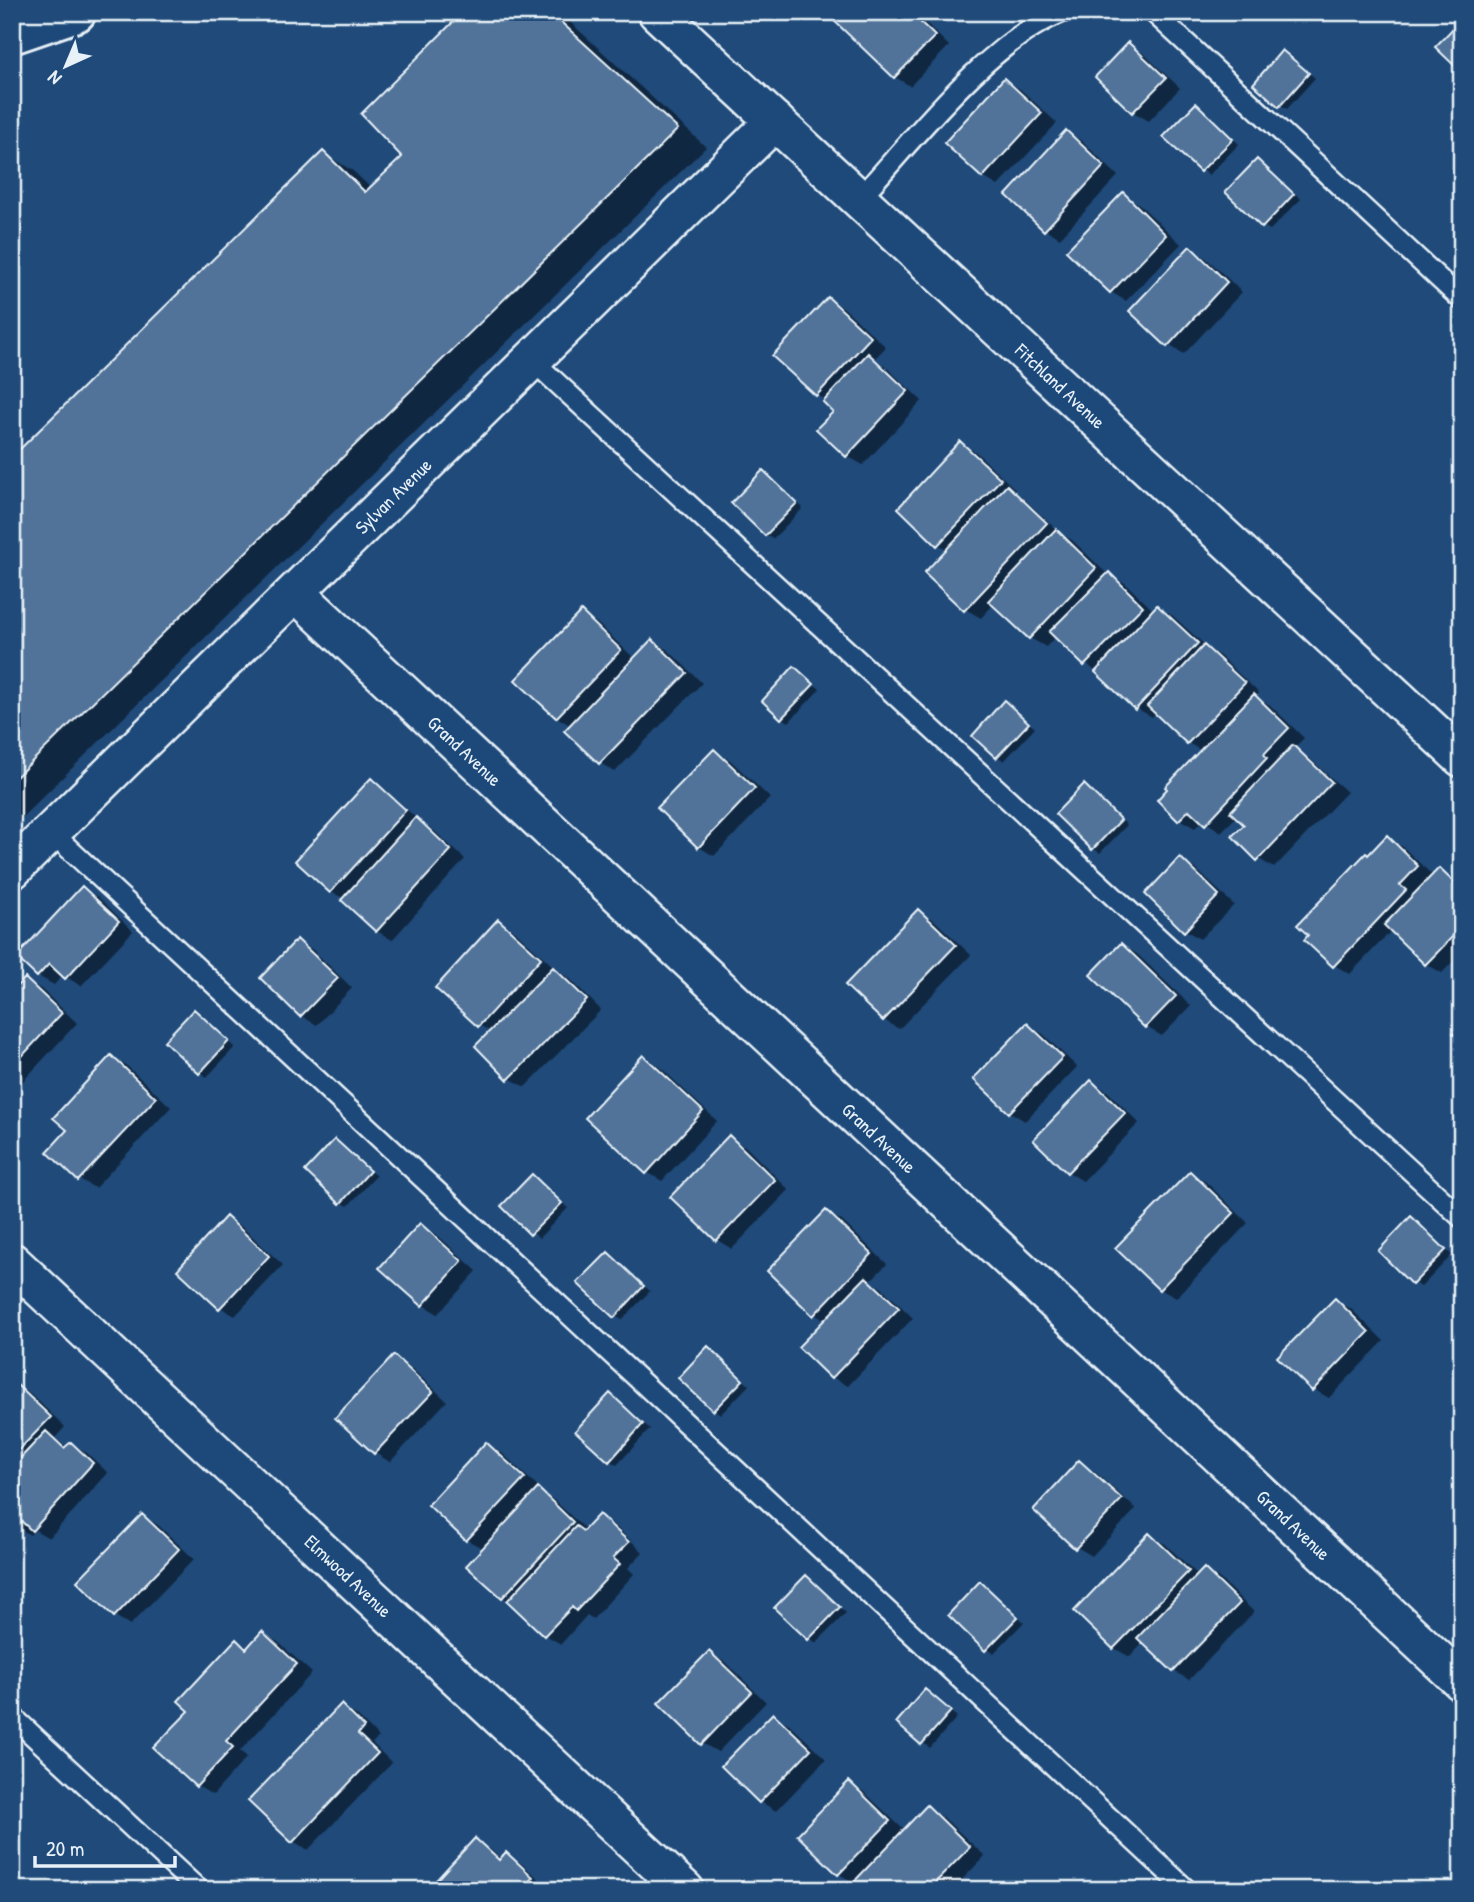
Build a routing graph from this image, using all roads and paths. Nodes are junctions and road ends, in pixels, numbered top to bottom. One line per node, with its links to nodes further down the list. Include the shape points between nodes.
1 (76, 12): 5 (main road)
2 (657, 12): 6 (street, Fitchland Avenue)
3 (1063, 12): 7 (lane, via 1041,20 995,55)
4 (1153, 12): 8 (lane)
5 (12, 34)
6 (775, 121): 7 (street, Fitchland Avenue); 9 (street, Sylvan Avenue)
7 (859, 200): 11 (street, Fitchland Avenue)
8 (1462, 300)
9 (532, 360): 10 (street, Sylvan Avenue); 14 (lane)
10 (296, 593): 12 (street, Sylvan Avenue); 16 (street, Grand Avenue)
11 (1462, 758)
12 (51, 832): 13 (street, Sylvan Avenue); 20 (lane)
13 (12, 870)
14 (1462, 1218)
15 (12, 1262): 19 (street, Elmwood Avenue)
16 (1462, 1682)
17 (12, 1716): 18 (lane)
18 (199, 1890)
19 (685, 1890)
20 (1187, 1890)

